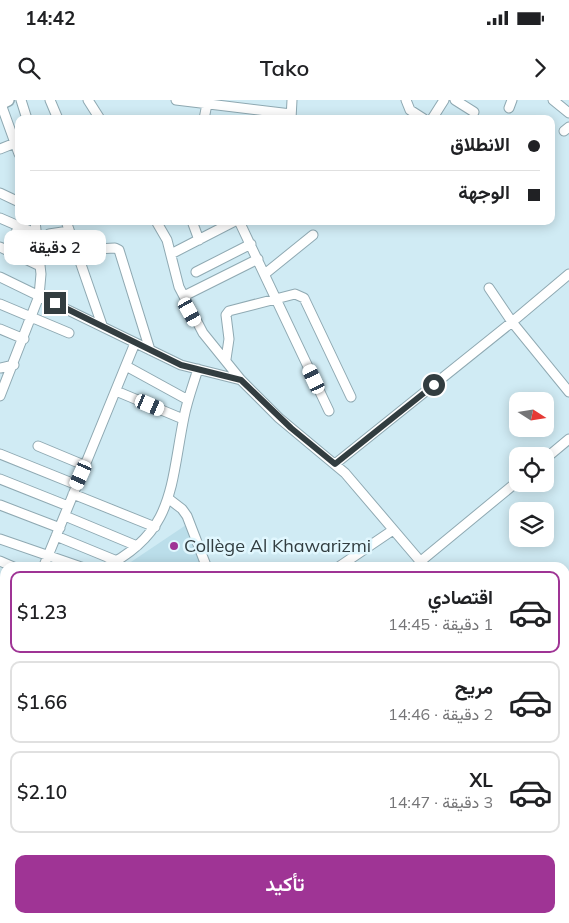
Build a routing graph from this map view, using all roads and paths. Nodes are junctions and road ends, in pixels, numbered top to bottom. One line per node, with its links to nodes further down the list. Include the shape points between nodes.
1 (20, 100): 16 (street)
2 (50, 100): 17 (street)
3 (88, 100): 18 (street)
4 (176, 100): 9 (street)
5 (292, 100): 21 (street)
6 (406, 100): 22 (street, via 410,110)
7 (455, 100): 14 (street)
8 (553, 100): 15 (street)
9 (195, 101): 13 (street)
10 (441, 101): 23 (street)
11 (3, 103): 24 (street)
12 (236, 103): 13 (street); 20 (street)
13 (207, 104): 19 (street)
14 (474, 112)
15 (569, 113)
16 (26, 115)
17 (56, 115)
18 (97, 115)
19 (205, 115)
20 (283, 115)
21 (291, 115)
22 (418, 115)
23 (434, 115)
24 (15, 143): 25 (street)
25 (0, 149)
26 (0, 193): 27 (street)
27 (15, 200)
28 (0, 218): 35 (street)
29 (35, 225): 37 (street)
30 (67, 225): 36 (street)
31 (158, 225): 44 (street)
32 (193, 225): 40 (street)
33 (227, 225): 40 (street)
34 (241, 225): 41 (street)
35 (19, 227): 37 (street); 42 (street)
36 (69, 231): 38 (street); 43 (street)
37 (36, 234): 46 (street)
38 (49, 234)
39 (313, 235): 48 (street)
40 (199, 240): 44 (street)
41 (251, 244): 45 (street); 47 (street)
42 (3, 249): 46 (street)
43 (77, 250): 58 (street); 63 (street, via 119,250)
44 (170, 254): 53 (street)
45 (258, 259): 48 (street); 53 (street)
46 (40, 266): 52 (street)
47 (196, 272)
48 (266, 273): 54 (street)
49 (569, 274): 57 (street)
50 (0, 277): 52 (street)
51 (489, 288): 57 (street)
52 (39, 296): 56 (street); 58 (street)
53 (184, 296): 64 (street, via 200,328)
54 (276, 299): 64 (street, via 229,311 226,315 229,339); 73 (street, via 296,294 304,298); 75 (street)
55 (0, 304): 56 (street)
56 (32, 318): 60 (street); 61 (street)
57 (512, 322): 71 (street); 81 (street)
58 (102, 325): 62 (street)
59 (1, 332): 61 (street)
60 (69, 334)
61 (24, 339): 65 (street)
62 (135, 342): 63 (street); 66 (street)
63 (150, 350): 68 (street)
64 (226, 359): 69 (street)
65 (14, 365): 67 (street); 72 (street)
66 (126, 366): 70 (street); 74 (street)
67 (0, 368)
68 (198, 370): 69 (street); 74 (street)
69 (241, 380): 81 (street)
70 (116, 390): 76 (street); 82 (street)
71 (569, 392)
72 (0, 396)
73 (351, 397)
74 (188, 400): 76 (street)
75 (329, 411)
76 (184, 420): 87 (street)
77 (569, 439): 79 (street)
78 (38, 446): 82 (street)
79 (554, 452)
80 (0, 455): 84 (street)
81 (335, 464): 92 (street)
82 (86, 466): 84 (street)
83 (0, 479): 89 (street)
84 (77, 485): 86 (street)
85 (509, 489): 103 (street)
86 (73, 494): 89 (street); 91 (street)
87 (169, 499): 91 (street); 100 (street, via 187,516)
88 (0, 506): 93 (street)
89 (68, 506): 90 (street)
90 (65, 516): 93 (street); 95 (street)
91 (155, 527): 95 (street)
92 (393, 530): 101 (street); 102 (street)
93 (58, 532): 96 (street); 97 (street)
94 (0, 539): 96 (street)
95 (138, 546): 97 (street)
96 (48, 557): 98 (street); 99 (street)
97 (117, 561)
98 (46, 562)
99 (64, 562)
100 (205, 562)
101 (346, 562)
102 (421, 562)
103 (425, 562)

